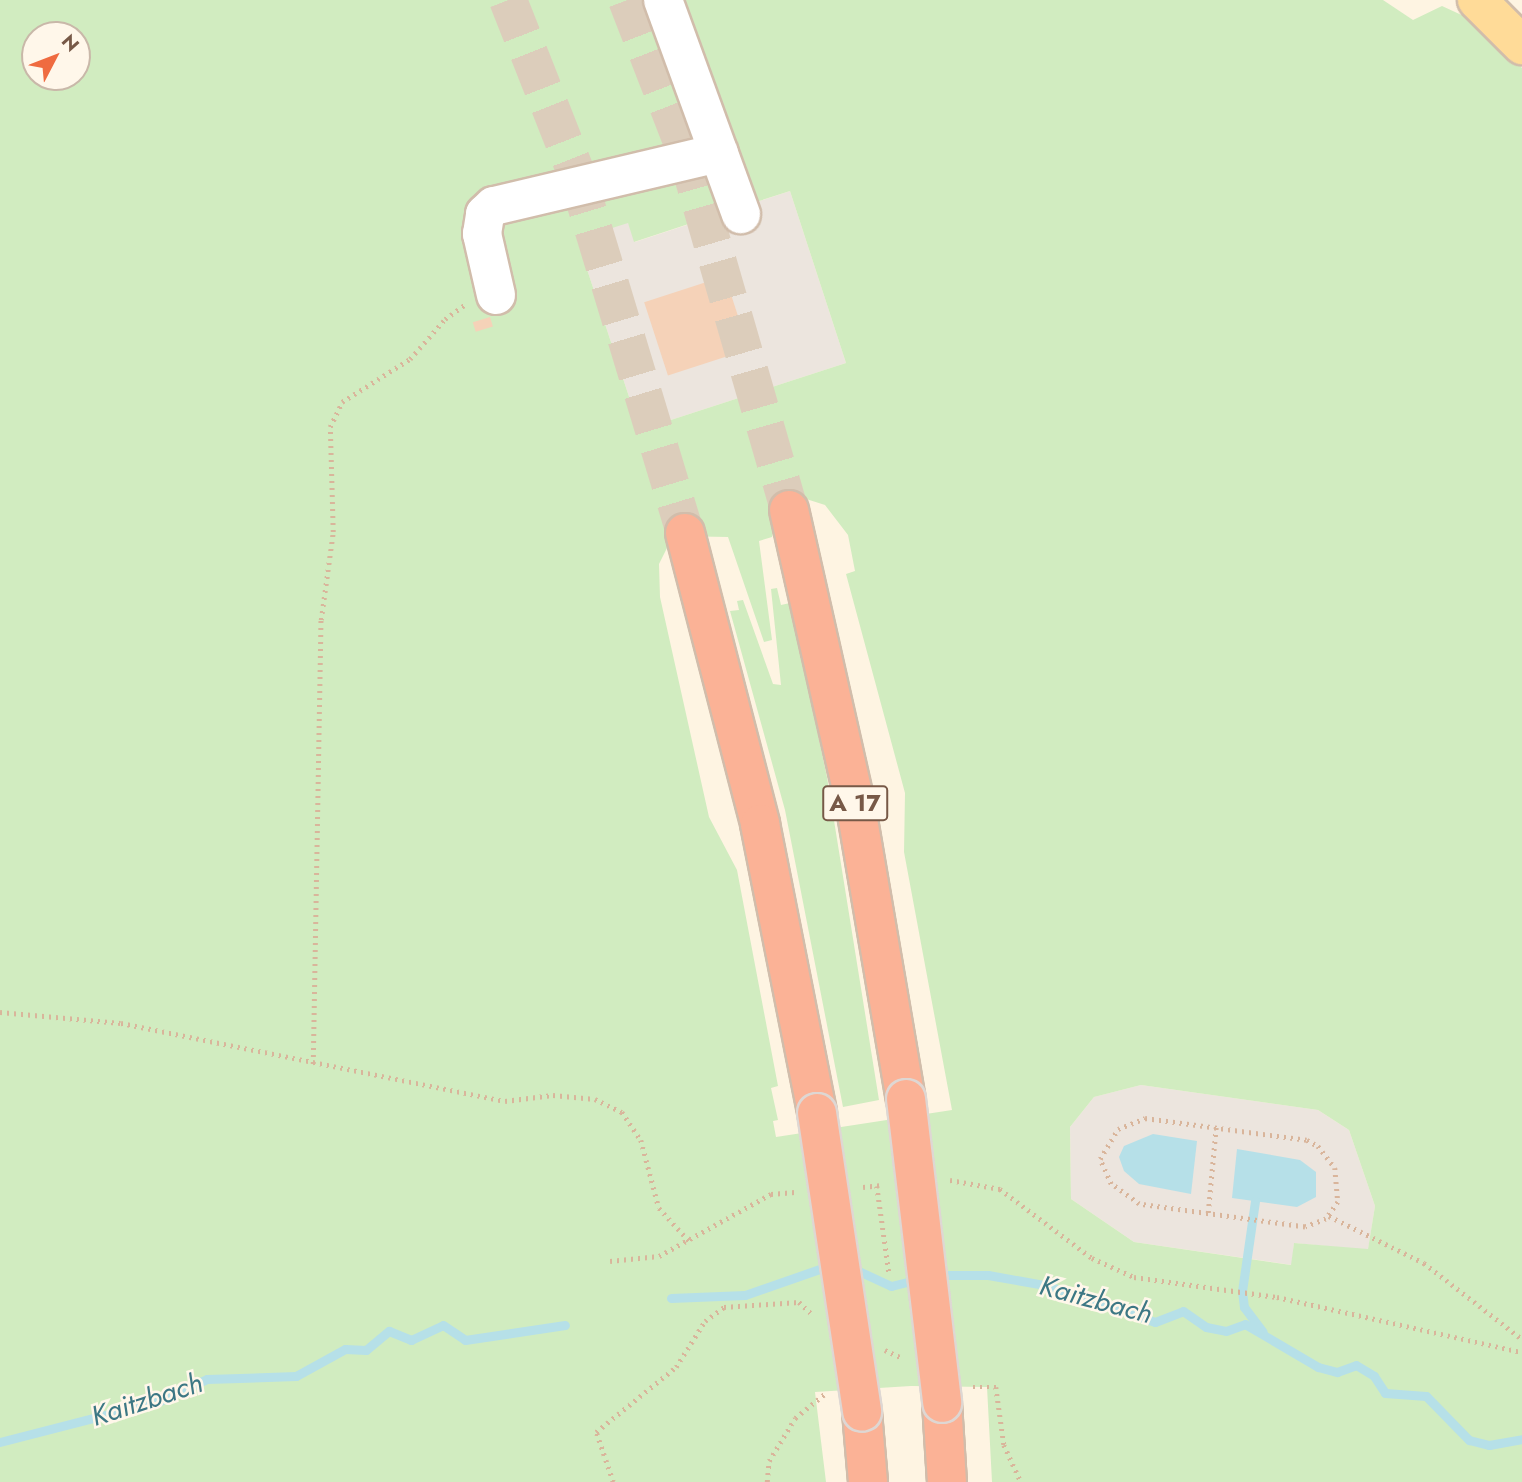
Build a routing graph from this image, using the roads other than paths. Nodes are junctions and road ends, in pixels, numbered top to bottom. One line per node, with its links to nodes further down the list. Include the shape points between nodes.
1 (663, 0): 4 (lane)
2 (1477, 0): 3 (main road)
3 (1522, 45)
4 (719, 153): 5 (lane); 6 (lane, via 494,206 485,214 482,234)
5 (741, 214)
6 (496, 295)
7 (789, 510): 10 (highway, A 17, bridge, via 856,808 906,1099)
8 (685, 533): 9 (highway, bridge, via 760,824 817,1114 862,1412)
9 (868, 1482)
10 (947, 1482)

